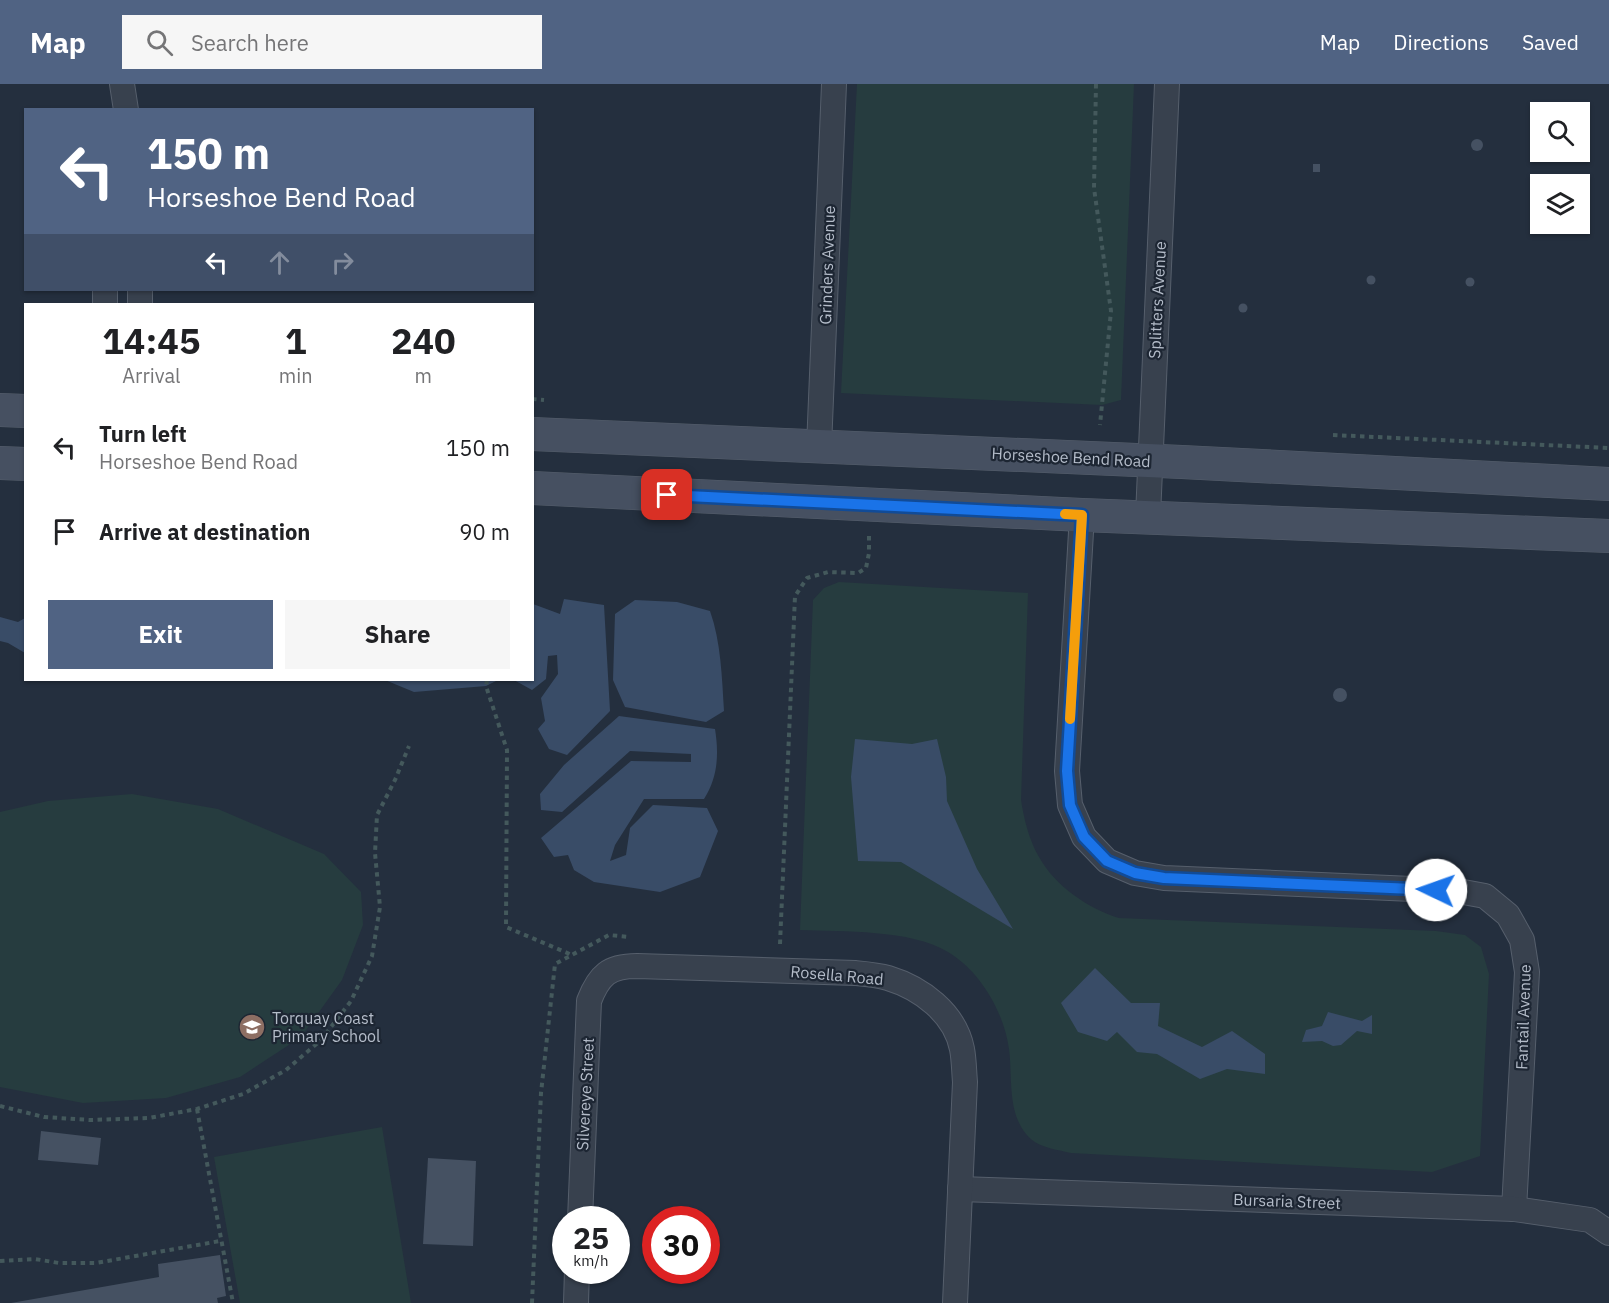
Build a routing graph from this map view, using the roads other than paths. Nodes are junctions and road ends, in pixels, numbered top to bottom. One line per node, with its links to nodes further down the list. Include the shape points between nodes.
1 (121, 84): 4 (street); 5 (street)
2 (834, 84): 9 (street, Grinders Avenue)
3 (1167, 84): 10 (street, Splitters Avenue)
4 (118, 108)
5 (126, 108)
6 (0, 410): 7 (street)
7 (24, 411)
8 (534, 434): 9 (street, Horseshoe Bend Road)
9 (819, 447): 10 (street, Horseshoe Bend Road)
10 (1150, 461): 13 (street, Horseshoe Bend Road); 16 (street, Splitters Avenue)
11 (0, 463): 12 (street)
12 (24, 464)
13 (1609, 484)
14 (534, 488): 15 (street)
15 (1082, 515): 16 (street); 21 (street, Fantail Avenue, via 1067,771 1070,805 1084,837 1107,861 1135,873 1164,878 1458,891 1485,896 1508,915 1522,940 1527,972)
16 (1148, 516): 17 (street)
17 (1609, 536)
18 (606, 974): 19 (street, Rosella Road, via 616,967 631,966 837,972 887,977 913,988 934,1002 952,1023 962,1048 965,1082); 20 (street, Silvereye Street, via 589,1001)
19 (960, 1189): 21 (street, Bursaria Street); 25 (street, Rosella Road)
20 (581, 1206)
21 (1514, 1209): 22 (street, Bursaria Street, via 1590,1220)
22 (1609, 1233)
23 (577, 1284): 24 (street)
24 (576, 1303)
25 (955, 1303)

